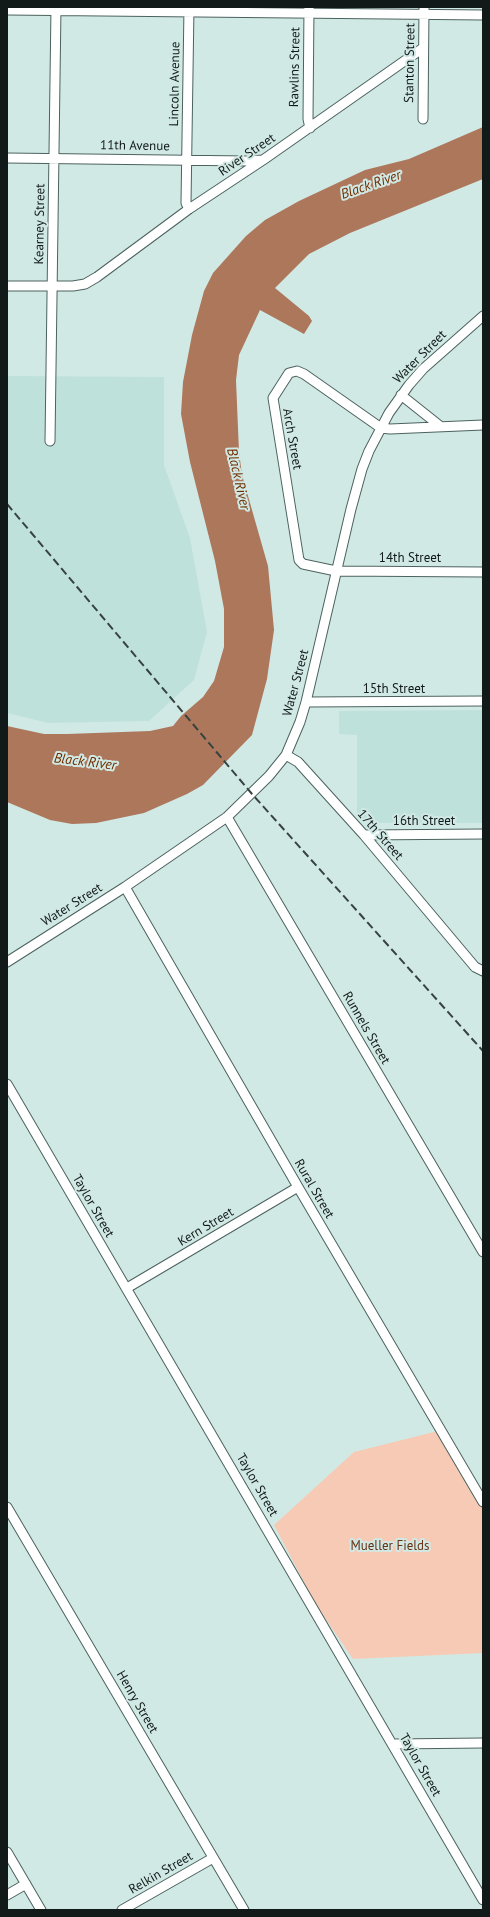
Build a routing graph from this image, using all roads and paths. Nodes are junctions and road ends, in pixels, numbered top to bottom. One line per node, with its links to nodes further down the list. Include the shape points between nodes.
1 (56, 9): 2 (street); 3 (street); 11 (street, Kearney Street)
2 (7, 10)
3 (189, 10): 4 (street); 12 (street, Lincoln Avenue)
4 (309, 10): 5 (street); 9 (street, Rawlins Street)
5 (424, 11): 6 (street); 7 (street, Stanton Street)
6 (483, 15)
7 (423, 48): 8 (street, Stanton Street); 9 (street, River Street)
8 (423, 119)
9 (310, 128): 13 (street, River Street)
10 (7, 158): 11 (street, 11th Avenue)
11 (55, 158): 12 (street, 11th Avenue); 16 (street, Kearney Street)
12 (187, 160): 13 (street, 11th Avenue); 14 (street, Lincoln Avenue, via 186,203)
13 (263, 160): 14 (street, River Street)
14 (189, 209): 16 (street, River Street, via 85,284)
15 (7, 286): 16 (street)
16 (53, 286): 22 (street, Kearney Street)
17 (483, 316): 18 (street, Water Street, via 423,369)
18 (401, 395): 20 (street); 21 (street, Water Street)
19 (483, 425): 20 (street)
20 (440, 426): 21 (street)
21 (381, 428): 23 (street, Water Street, via 362,469); 23 (street, Arch Street, via 300,372 289,373 273,395 272,402 299,560 303,564)
22 (50, 441)
23 (336, 571): 24 (street, 14th Street); 26 (street, Water Street)
24 (483, 572)
25 (483, 701): 26 (street, 15th Street)
26 (306, 702): 27 (street, Water Street)
27 (286, 755): 28 (street, Water Street, via 269,776); 30 (street, 17th Street, via 298,762)
28 (227, 817): 31 (street, Water Street); 36 (street, Runnels Street)
29 (483, 834): 30 (street, 16th Street)
30 (364, 835): 33 (street, 17th Street, via 475,967)
31 (125, 887): 32 (street, Water Street); 35 (street, Rural Street)
32 (7, 962)
33 (483, 971)
34 (7, 1084): 37 (street, Taylor Street)
35 (298, 1187): 37 (street, Kern Street); 38 (street, Rural Street)
36 (483, 1252)
37 (127, 1288): 41 (street, Taylor Street)
38 (483, 1502)
39 (7, 1507): 43 (street, Henry Street)
40 (483, 1743): 41 (street)
41 (393, 1744): 46 (street, Taylor Street)
42 (7, 1852): 44 (street)
43 (213, 1858): 48 (street, Relkin Street); 49 (street, Henry Street)
44 (26, 1884): 45 (street); 47 (street)
45 (7, 1895)
46 (483, 1900)
47 (41, 1910)
48 (122, 1910)
49 (244, 1910)

